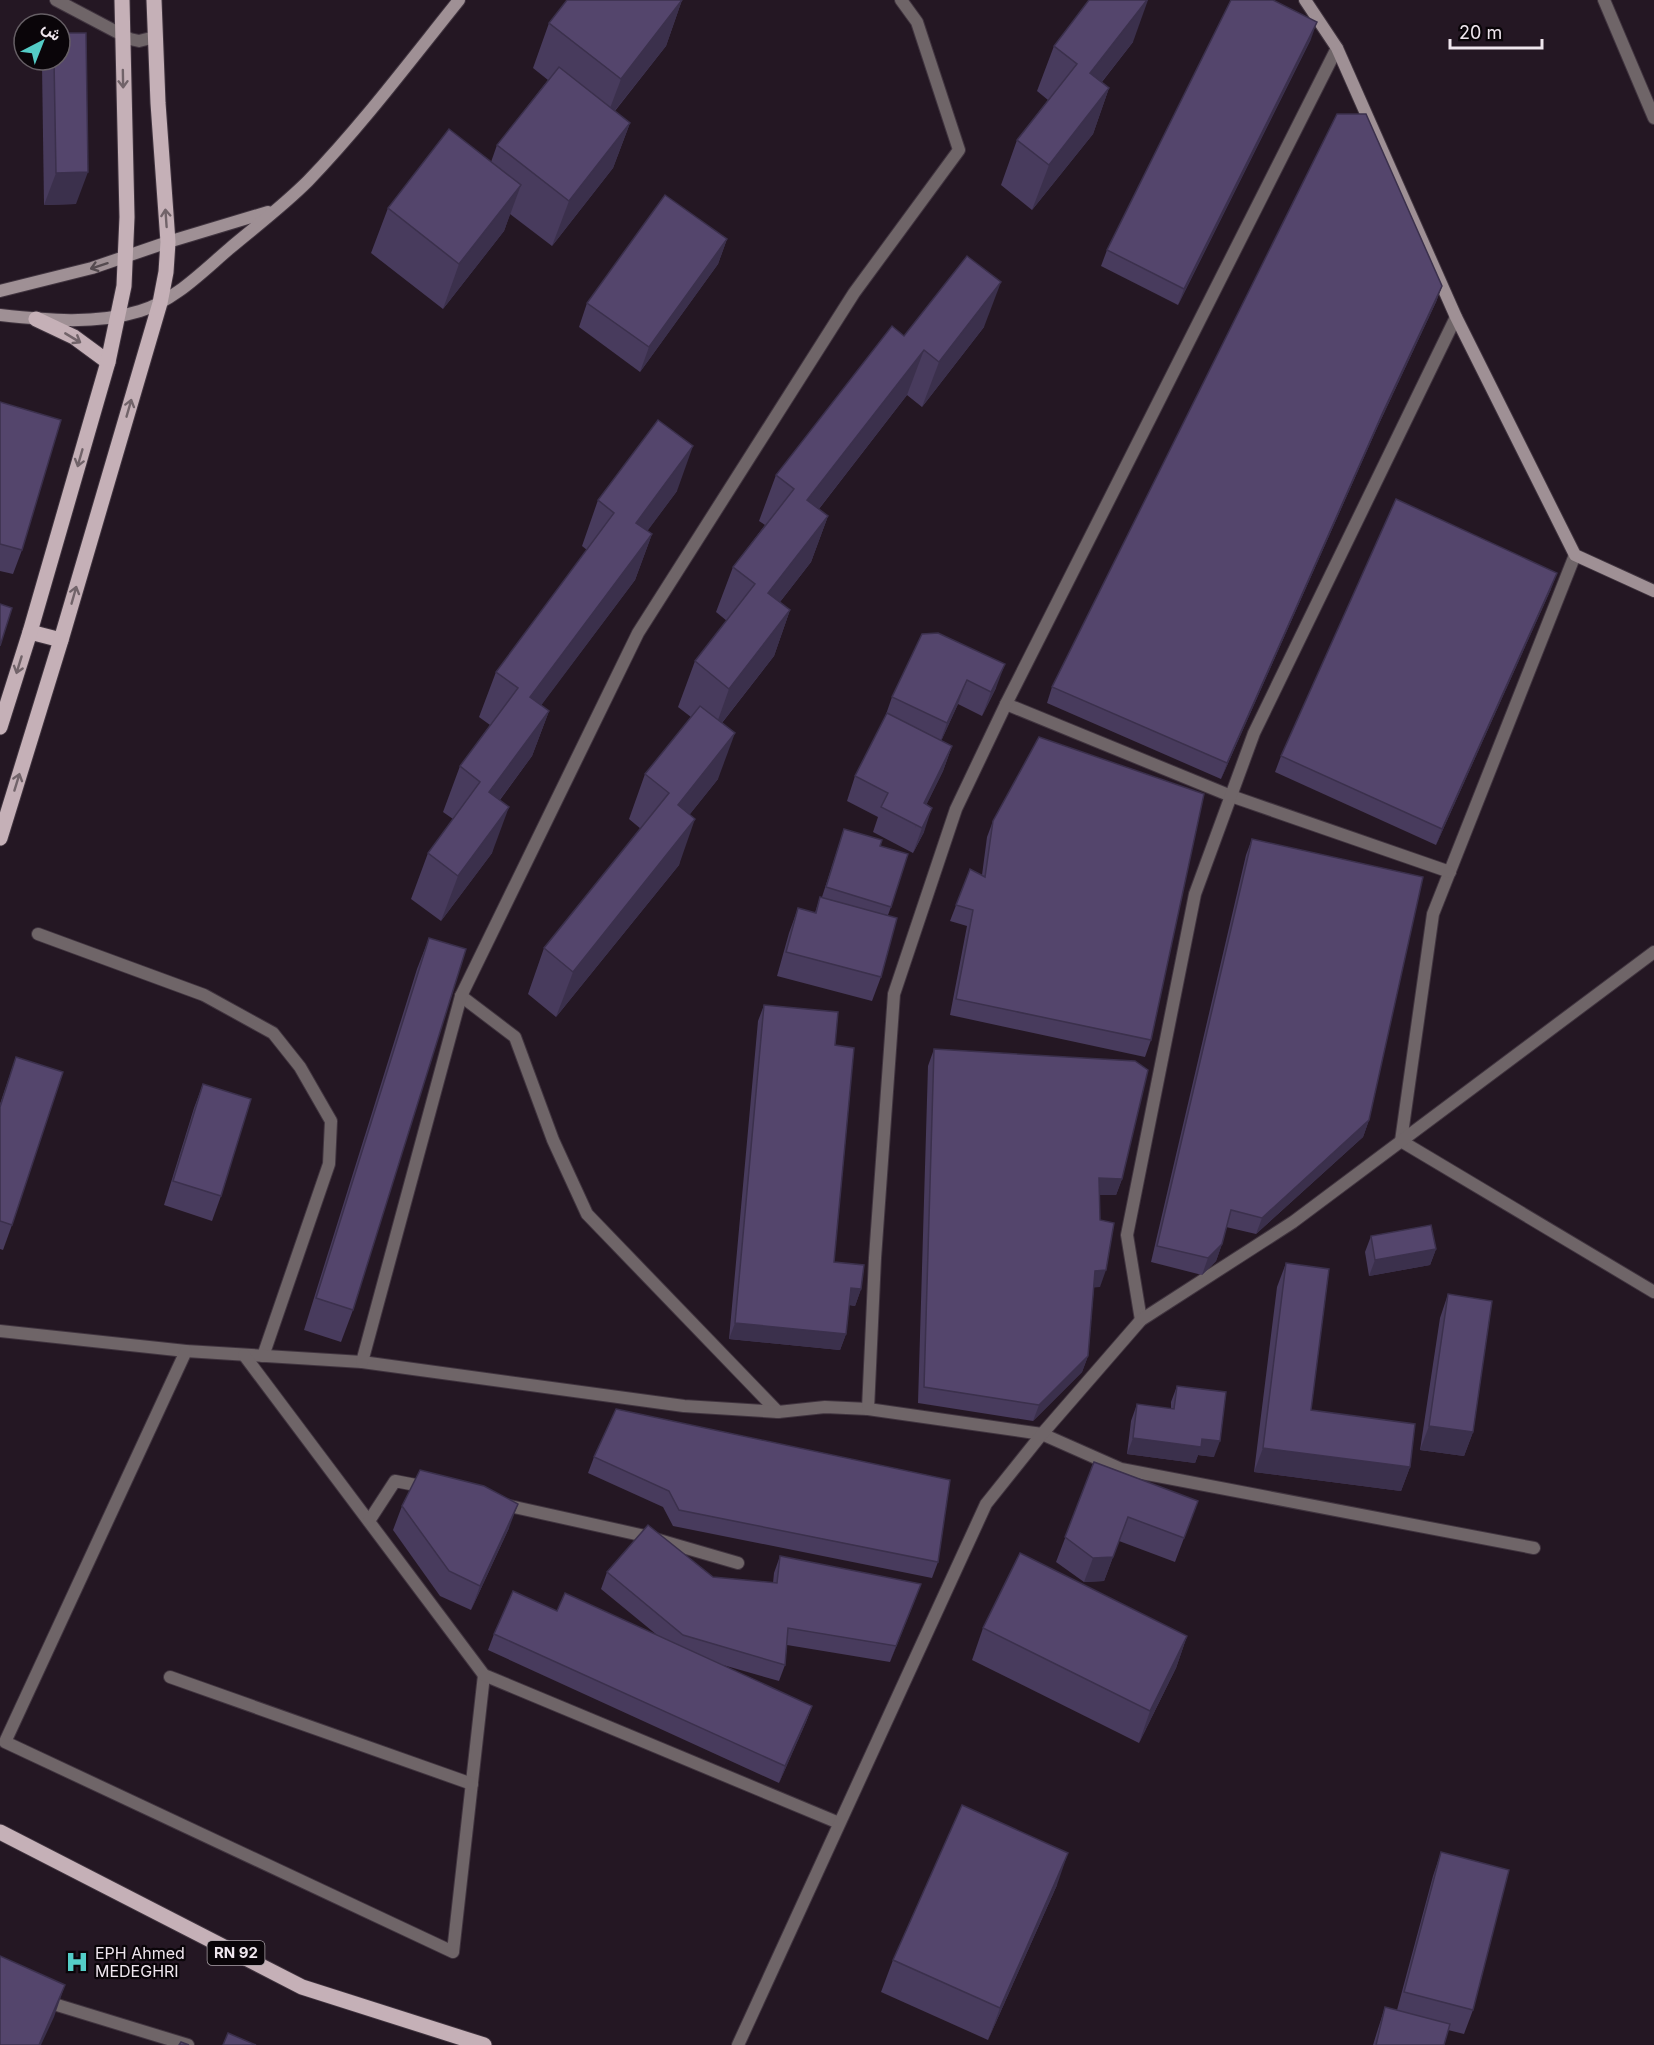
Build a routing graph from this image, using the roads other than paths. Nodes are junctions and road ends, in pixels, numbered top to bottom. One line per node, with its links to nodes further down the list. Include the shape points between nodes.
1 (56, 0): 8 (street)
2 (122, 0): 8 (main road)
3 (154, 0): 9 (main road)
4 (459, 0): 12 (street, via 336,151)
5 (901, 0): 33 (street, via 917,22 959,150 854,293 639,633)
6 (1305, 0): 10 (street)
7 (1604, 0): 11 (street)
8 (122, 35): 9 (street, via 139,41); 14 (main road, one-way to 14)
9 (155, 37): 13 (main road, one-way to 9)
10 (1337, 48): 19 (street); 26 (street)
11 (1654, 118)
12 (275, 210): 13 (street); 16 (street, via 192,281)
13 (168, 242): 14 (street); 16 (main road)
14 (126, 256): 15 (street, one-way to 15); 18 (main road)
15 (0, 291)
16 (160, 303): 18 (street); 25 (main road, one-way to 16)
17 (0, 315): 20 (street)
18 (119, 317): 20 (street); 21 (main road)
19 (1456, 317): 22 (street); 28 (street, via 1254,733)
20 (36, 319): 21 (main road, one-way to 21, via 74,337)
21 (108, 362): 24 (main road, one-way to 24)
22 (1575, 555): 23 (street); 30 (street)
23 (1654, 591)
24 (30, 632): 25 (main road); 27 (main road, one-way to 27)
25 (61, 640): 29 (main road, one-way to 25)
26 (1006, 704): 28 (street); 42 (street, via 956,809 894,994)
27 (0, 727)
28 (1231, 796): 30 (street); 36 (street, via 1195,894 1127,1235)
29 (0, 838)
30 (1450, 872): 34 (street, via 1433,914)
31 (38, 933): 40 (street, via 204,995 273,1034 300,1067 331,1121 329,1164)
32 (1654, 953): 34 (street)
33 (461, 996): 41 (street); 43 (street, via 515,1037 553,1140 588,1214)
34 (1401, 1141): 35 (street); 36 (street, via 1293,1222)
35 (1654, 1292)
36 (1141, 1320): 44 (street)
37 (0, 1331): 38 (street)
38 (186, 1351): 39 (street); 52 (street, via 5,1742 453,1952)
39 (244, 1354): 40 (street); 47 (street)
40 (263, 1356): 41 (street)
41 (362, 1362): 43 (street, via 684,1406)
42 (868, 1409): 43 (street, via 825,1407); 44 (street)
43 (778, 1412)
44 (1042, 1434): 48 (street, via 1121,1469); 53 (street, via 986,1504)
45 (441, 1491): 47 (street, via 395,1481)
46 (486, 1501): 49 (street, via 645,1536)
47 (369, 1521): 50 (street)
48 (1534, 1548)
49 (738, 1563)
50 (484, 1675): 52 (street); 53 (street)
51 (170, 1677): 52 (street)
52 (472, 1784)
53 (839, 1823): 58 (street)
54 (0, 1832): 57 (main road, RN 92, via 302,1987)
55 (33, 1998): 56 (street)
56 (188, 2045)
57 (484, 2045)
58 (738, 2045)

